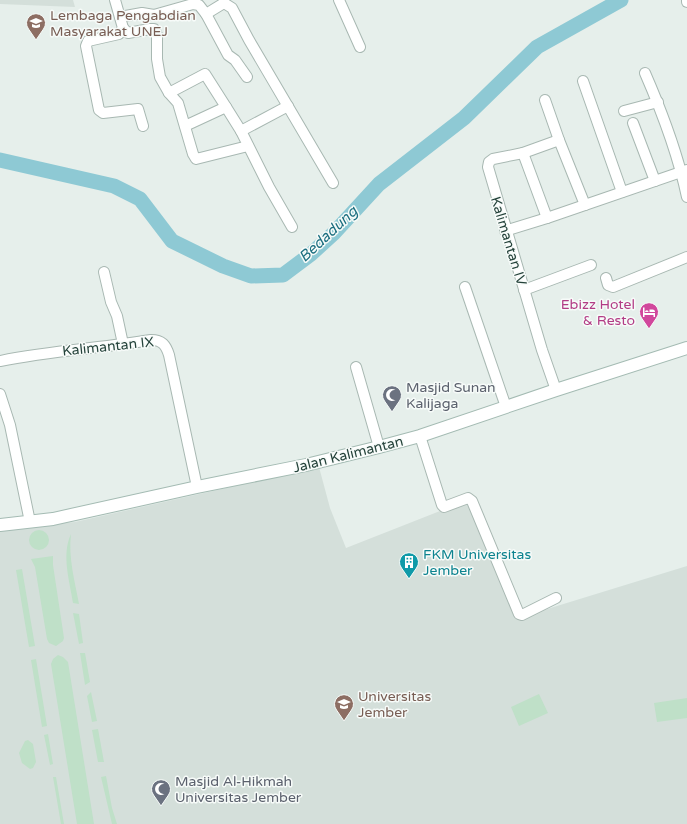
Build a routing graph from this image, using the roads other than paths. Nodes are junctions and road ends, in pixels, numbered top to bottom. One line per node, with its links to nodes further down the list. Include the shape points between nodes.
1 (115, 0): 5 (street)
2 (339, 0): 7 (street)
3 (224, 1): 4 (street); 14 (street, via 232,8)
4 (206, 14): 5 (street, via 199,5 193,4 154,15 142,13); 9 (street, via 228,55 235,60)
5 (120, 17): 6 (street)
6 (123, 28): 11 (street, via 128,33 154,29 157,35 160,77); 18 (street, via 119,34 88,41 86,46 100,110 103,113 138,109)
7 (360, 47)
8 (645, 73): 13 (street)
9 (247, 77)
10 (583, 81): 27 (street)
11 (169, 93): 15 (street, via 205,74); 19 (street, via 178,103)
12 (545, 100): 21 (street)
13 (658, 102): 16 (street); 24 (street)
14 (288, 106): 20 (street); 26 (street)
15 (226, 107): 19 (street); 20 (street)
16 (624, 111)
17 (633, 123): 25 (street)
18 (143, 126)
19 (185, 126): 22 (street, via 196,159)
20 (241, 131): 22 (street)
21 (559, 140): 23 (street, Kalimantan IV); 29 (street)
22 (248, 146): 31 (street)
23 (523, 153): 30 (street); 32 (street, Kalimantan IV, via 493,159 488,165)
24 (684, 171): 25 (street); 28 (street)
25 (655, 181): 27 (street)
26 (333, 183)
27 (622, 192): 29 (street)
28 (687, 197)
29 (585, 205): 30 (street)
30 (547, 218): 32 (street)
31 (292, 227)
32 (505, 231): 38 (street, Kalimantan IV)
33 (687, 257): 36 (street, via 613,286 608,285)
34 (591, 265): 38 (street)
35 (104, 272): 39 (street)
36 (606, 278)
37 (465, 286): 45 (street)
38 (524, 290): 43 (street, Kalimantan IV)
39 (123, 344): 41 (street, Kalimantan IX, via 32,354); 48 (street, Kalimantan IX, via 159,340 168,350)
40 (687, 348): 43 (main road, Jalan Kalimantan)
41 (0, 361)
42 (356, 367): 47 (street)
43 (556, 390): 45 (main road, Jalan Kalimantan)
44 (0, 394): 49 (street, via 10,425)
45 (506, 407): 46 (main road, Jalan Kalimantan)
46 (420, 436): 47 (main road, Jalan Kalimantan); 51 (street, via 442,505 444,507 468,498 472,500 519,614 522,615)
47 (379, 447): 48 (main road, Jalan Kalimantan)
48 (197, 487): 49 (main road, Jalan Kalimantan)
49 (30, 522): 50 (main road, Jalan Kalimantan)
50 (0, 526)
51 (556, 598)

